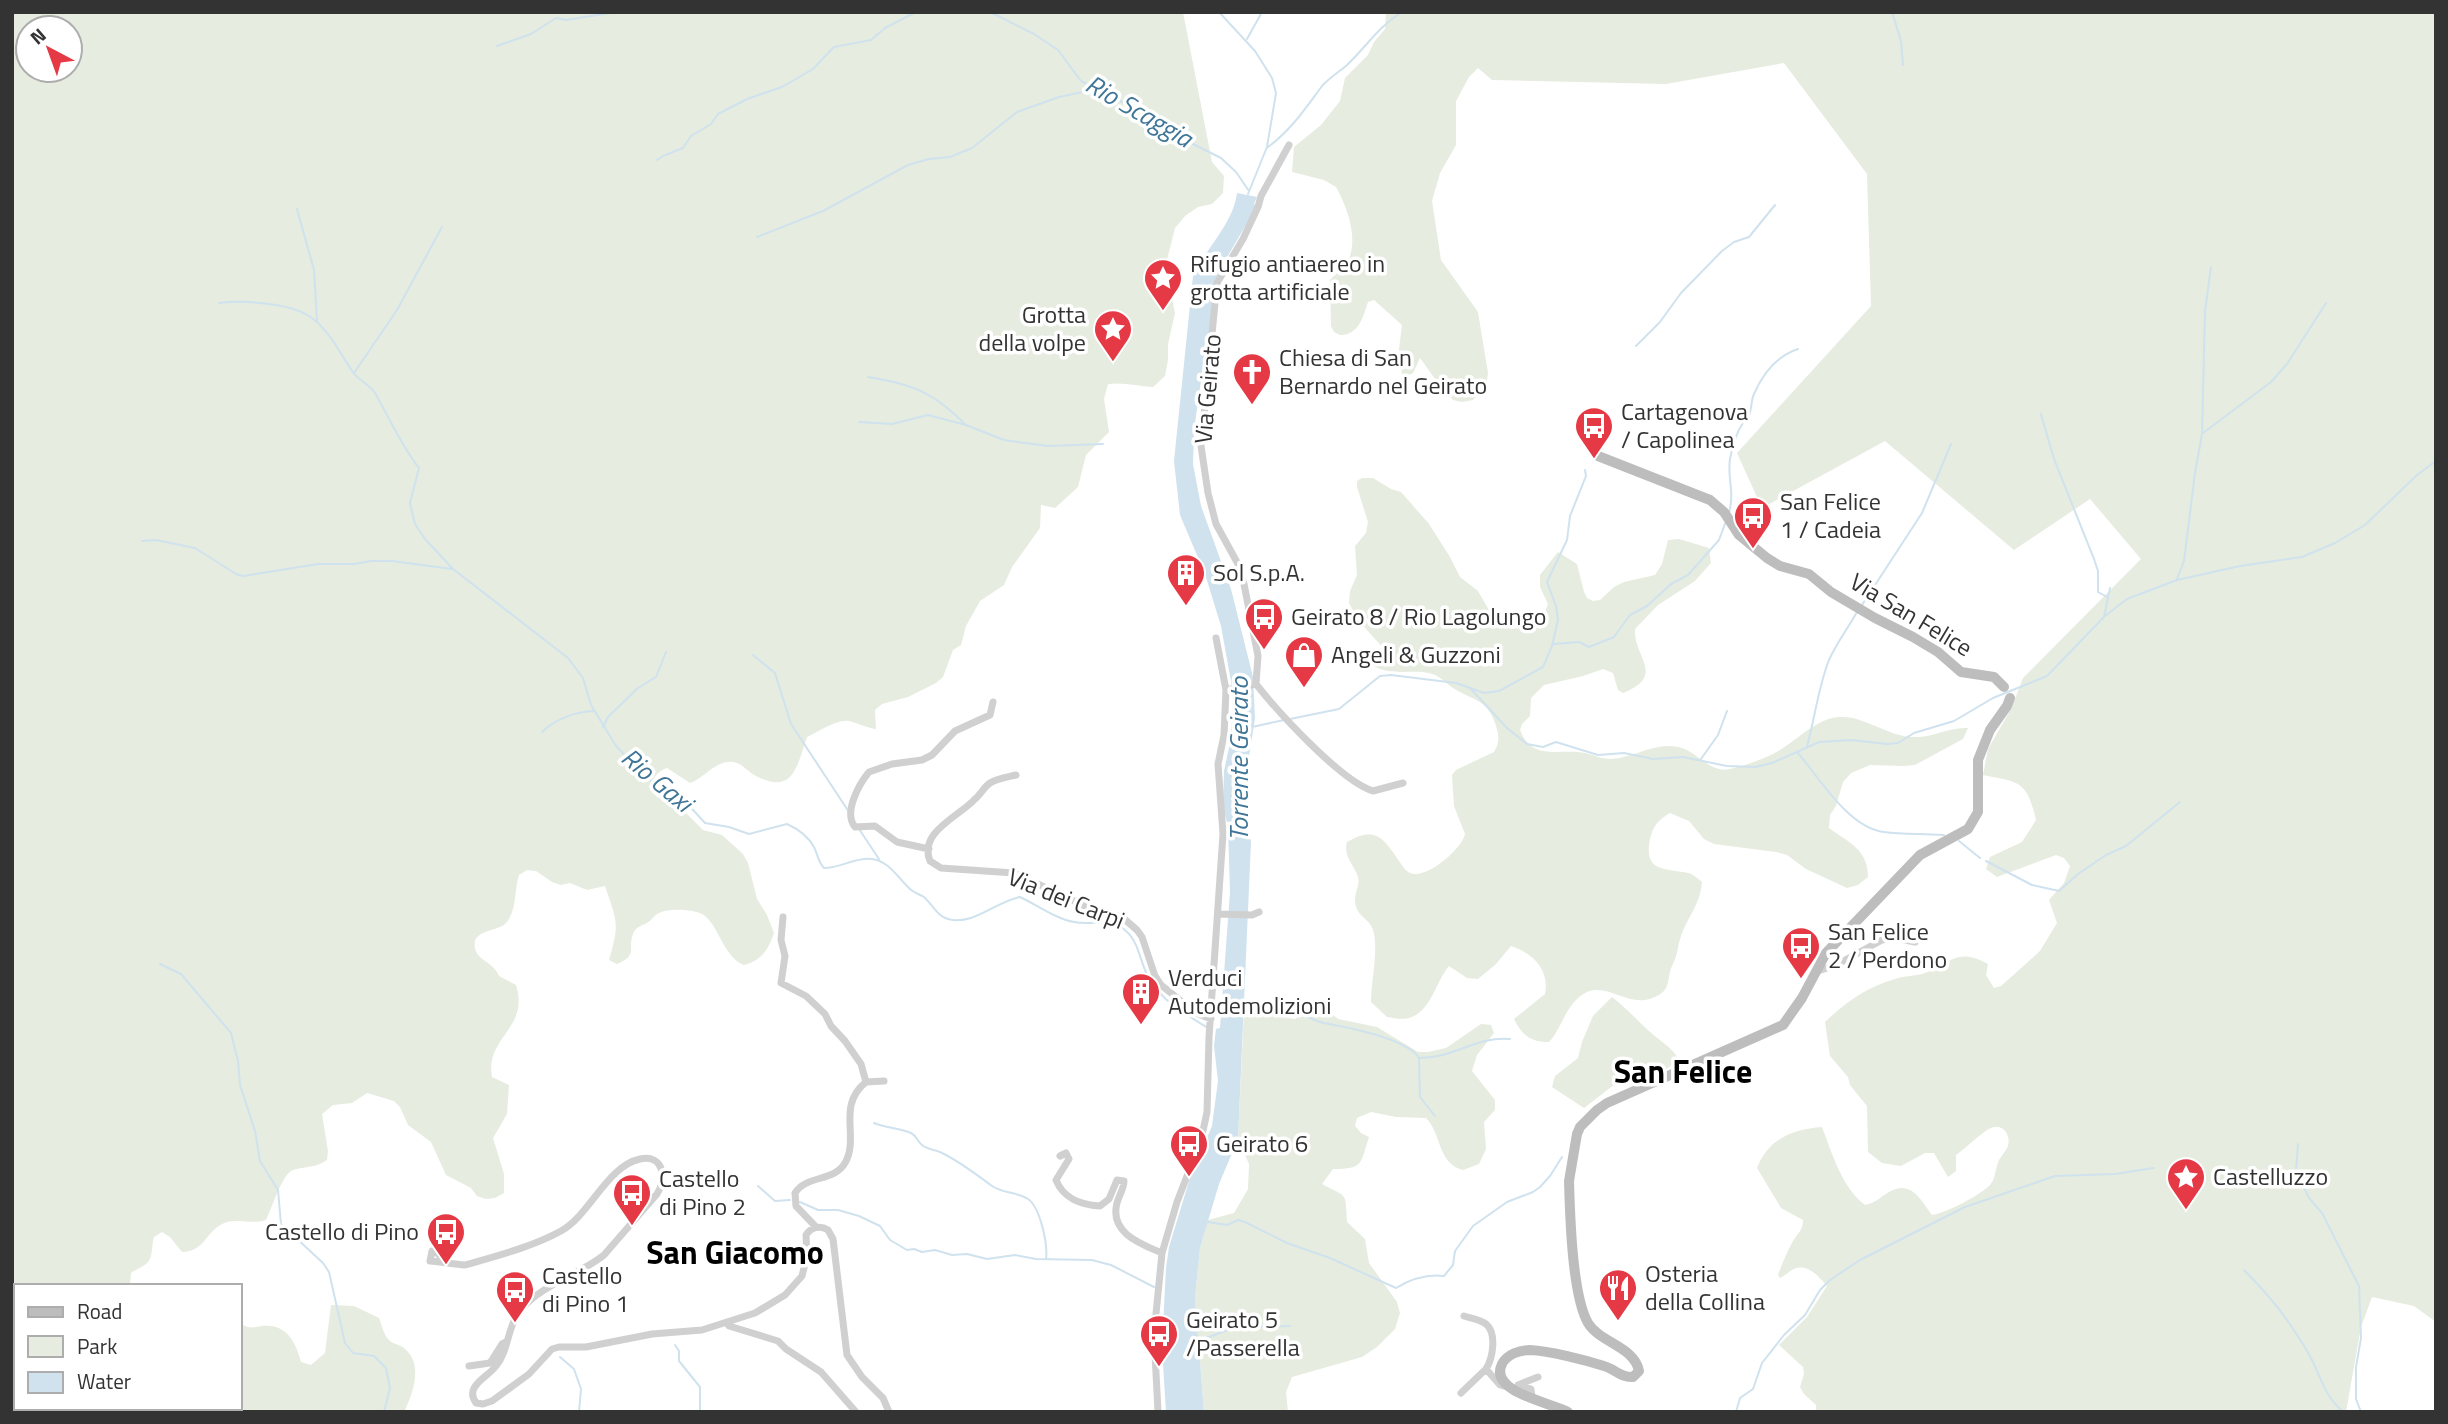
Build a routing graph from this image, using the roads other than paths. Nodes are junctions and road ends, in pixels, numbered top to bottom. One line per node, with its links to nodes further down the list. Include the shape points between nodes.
1 (1289, 145): 4 (street, Via Geirato, via 1217,284 1201,446 1216,524 1244,584 1258,656)
2 (1594, 454): 5 (street, Via San Felice, via 1717,505 1748,544 1767,558 1809,575 1859,609 1938,652 1961,672 1994,677)
3 (1216, 638): 6 (street)
4 (1255, 684): 6 (street); 10 (street, via 1331,764 1366,789 1378,791)
5 (2004, 687): 7 (street, Via San Felice)
6 (1229, 690): 13 (street, via 1219,764)
7 (2010, 698): 16 (street, Via San Felice, via 1978,760 1978,812 1968,829 1920,855 1826,954)
8 (993, 702): 11 (street, Via dei Carpi, via 990,715 955,732 932,755 869,772 854,799 850,817 855,827 880,828 897,842)
9 (1016, 775): 11 (street, via 989,783 938,831)
10 (1403, 783)
11 (929, 849): 17 (street, Via dei Carpi, via 929,859 937,867 1014,873 1085,906 1122,917 1142,937 1161,985)
12 (1256, 914): 13 (street)
13 (1222, 915): 17 (street)
14 (783, 917): 19 (street, via 781,983 806,996 825,1014 861,1064)
15 (1915, 942): 16 (street, via 1882,940)
16 (1815, 973): 30 (street, Via San Felice, via 1783,1025 1607,1103 1580,1127 1569,1172 1580,1294 1589,1324 1633,1357 1639,1371 1626,1377 1600,1364 1523,1351 1502,1364 1501,1377)
17 (1210, 1021): 22 (street, via 1206,1123)
18 (884, 1081): 19 (street)
19 (866, 1082): 21 (street, via 852,1103 849,1150 843,1167 802,1185 795,1193 799,1212)
20 (1060, 1156): 22 (street, via 1066,1153 1069,1159 1056,1180 1074,1201 1100,1206 1115,1182 1124,1181 1116,1209 1122,1230)
21 (816, 1227): 25 (street, via 806,1235 802,1276 785,1295); 34 (street, via 825,1228 832,1238 847,1355)
22 (1162, 1253): 35 (street, via 1154,1335)
23 (446, 1263): 26 (street, via 465,1265 551,1236 568,1227 632,1162 647,1158 660,1166 663,1181 653,1199 604,1255 521,1309)
24 (1464, 1316): 28 (street, via 1489,1328 1492,1353)
25 (727, 1323): 26 (street, via 586,1348 552,1349 529,1374 492,1401 479,1404 472,1388 499,1363); 33 (street, via 778,1341 821,1372)
26 (507, 1341): 27 (street, via 481,1366)
27 (469, 1366)
28 (1486, 1369): 30 (street, via 1500,1385); 31 (street)
29 (1538, 1377): 32 (street, via 1518,1385 1532,1390)
30 (1508, 1387): 32 (street)
31 (1461, 1393)
32 (1532, 1397): 36 (street)
33 (856, 1412)
34 (889, 1412)
35 (1158, 1412)
36 (1568, 1412)

